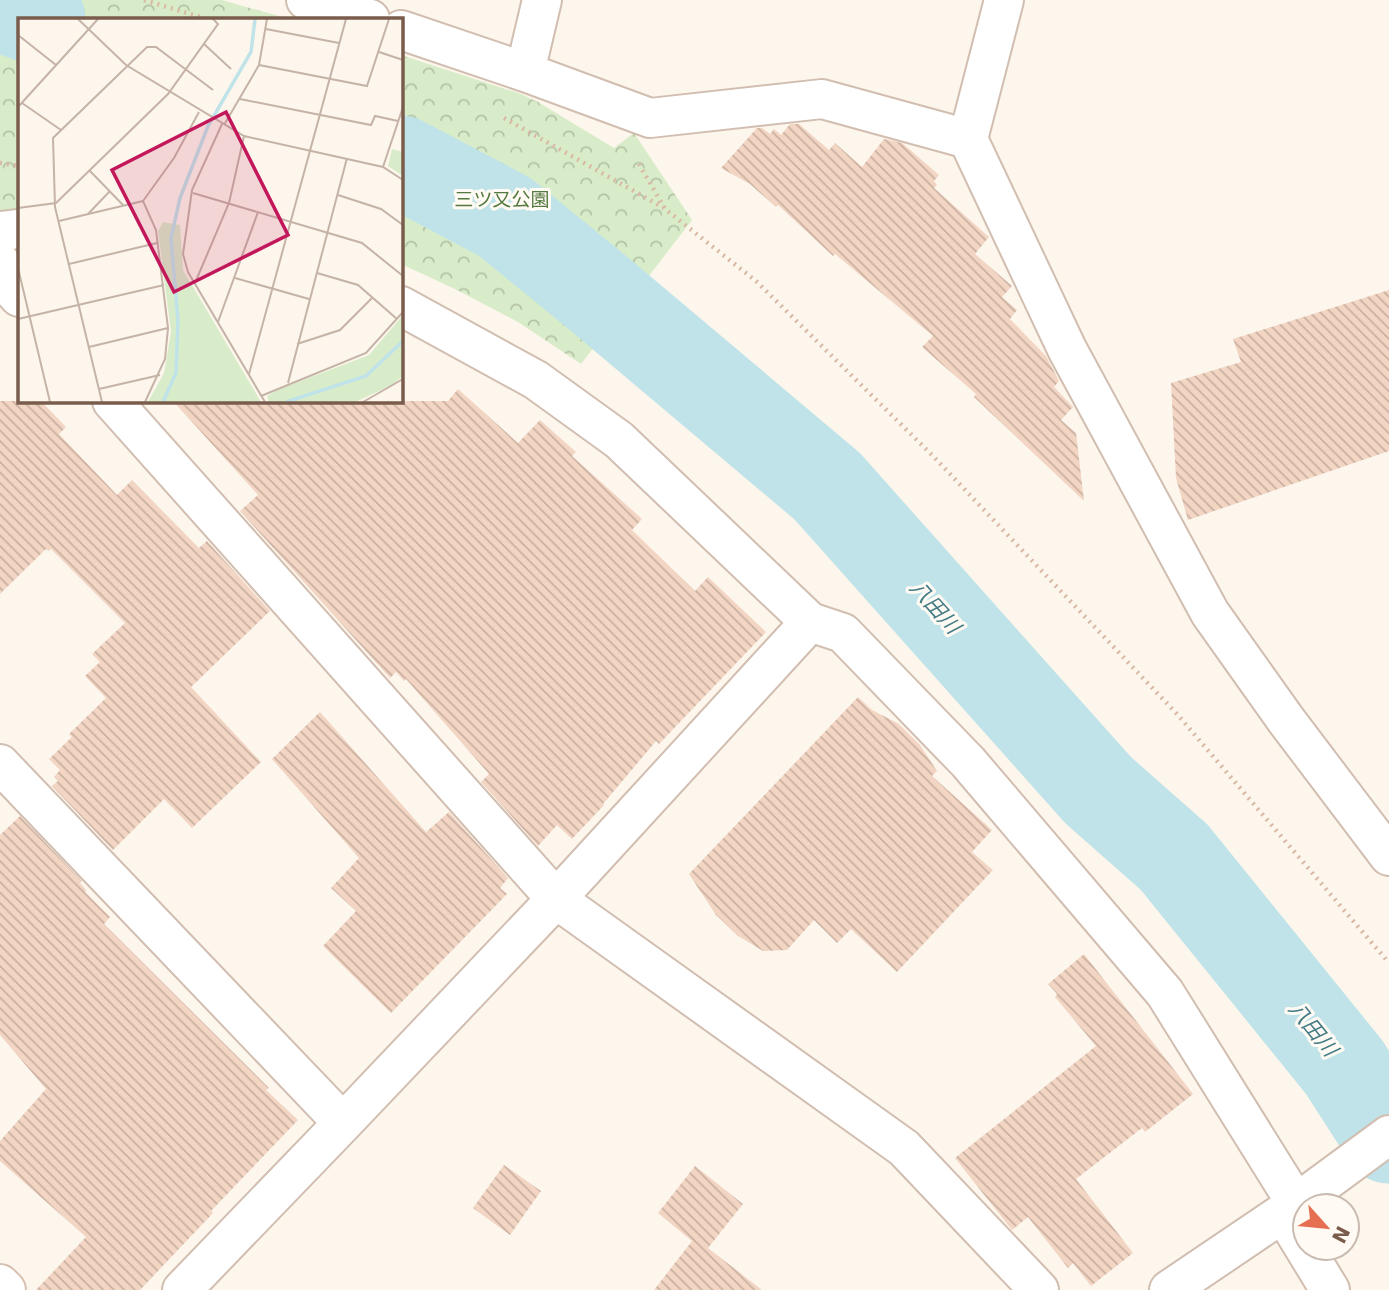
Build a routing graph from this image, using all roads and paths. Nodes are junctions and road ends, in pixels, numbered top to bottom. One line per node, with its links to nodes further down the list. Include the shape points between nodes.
1 (144, 0): 5 (path)
2 (306, 0): 6 (street)
3 (542, 0): 8 (street)
4 (1004, 0): 11 (street)
5 (204, 18)
6 (367, 18)
7 (402, 30): 8 (street)
8 (525, 72): 9 (street)
9 (611, 103): 11 (street, via 650,118 822,99); 14 (path, via 628,145)
10 (496, 113): 14 (path)
11 (968, 139): 23 (street, via 1067,349 1210,613)
12 (0, 163): 13 (path)
13 (18, 166)
14 (665, 209): 25 (path, via 756,281 933,456 1177,714)
15 (18, 229): 16 (street)
16 (0, 231)
17 (0, 262): 18 (street)
18 (18, 296)
19 (402, 307): 21 (street, via 536,380 619,440)
20 (113, 402): 24 (street)
21 (810, 622): 24 (street); 28 (street, via 843,633 968,762 1165,993)
22 (0, 764): 26 (street)
23 (1389, 856)
24 (556, 899): 26 (street); 35 (street, via 904,1148)
25 (1389, 963)
26 (344, 1123): 34 (street)
27 (1389, 1135): 29 (street)
28 (1292, 1192)
29 (1312, 1192)
30 (1291, 1207): 36 (street)
31 (1320, 1262): 37 (street)
32 (0, 1284): 33 (street)
33 (6, 1290)
34 (182, 1290)
35 (1039, 1290)
36 (1169, 1290)
37 (1330, 1290)

